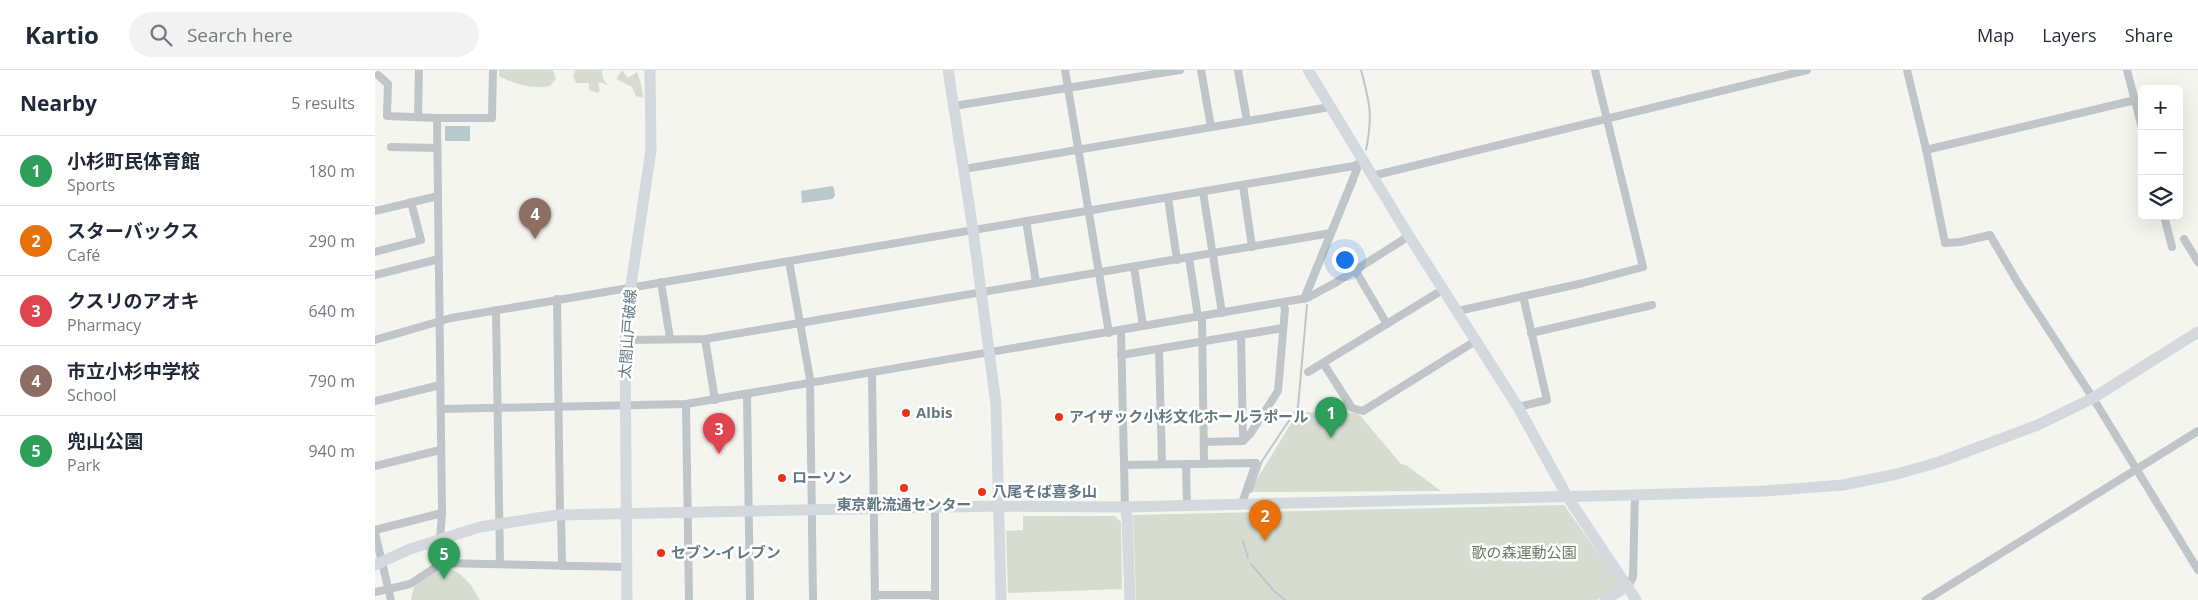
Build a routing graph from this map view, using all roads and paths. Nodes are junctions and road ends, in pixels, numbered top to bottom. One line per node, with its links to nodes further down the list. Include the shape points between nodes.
1 (419, 70): 20 (street)
2 (493, 70): 21 (street, via 492,118)
3 (650, 70): 60 (street, 太閤山戸破線, via 651,150)
4 (948, 70): 17 (street)
5 (1065, 70): 15 (street)
6 (1180, 70): 15 (street)
7 (1201, 70): 24 (street)
8 (1238, 70): 23 (street)
9 (1308, 70): 18 (street)
10 (1595, 70): 22 (street)
11 (1807, 70): 22 (street)
12 (1907, 70): 28 (street)
13 (2127, 70): 16 (street)
14 (379, 74): 20 (street, via 387,84 387,116)
15 (1068, 89): 17 (street); 27 (street)
16 (2135, 100): 19 (street); 28 (street)
17 (954, 106): 30 (street)
18 (1330, 107): 23 (street); 29 (street)
19 (2138, 112)
20 (418, 117): 21 (street)
21 (437, 118): 26 (street)
22 (1607, 119): 31 (street); 63 (street, via 1643,267)
23 (1247, 121): 24 (street)
24 (1211, 127): 27 (street)
25 (391, 147): 26 (street)
26 (437, 148): 34 (street)
27 (1078, 150): 30 (street); 38 (street)
28 (1926, 150): 97 (street, via 1945,243 1990,235 2018,284)
29 (1362, 163): 31 (street); 32 (street); 42 (street)
30 (964, 169): 41 (street)
31 (1372, 176): 43 (street)
32 (1243, 185): 33 (street); 45 (street)
33 (1203, 192): 35 (street); 48 (street)
34 (438, 196): 36 (street); 50 (street)
35 (1168, 198): 38 (street); 51 (street)
36 (411, 202): 37 (street); 47 (street, via 421,240)
37 (375, 211)
38 (1088, 211): 40 (street); 56 (street)
39 (2165, 220): 46 (street)
40 (1026, 221): 41 (street); 59 (street)
41 (973, 230): 52 (street); 62 (street)
42 (1331, 233): 45 (street); 65 (street)
43 (1409, 236): 55 (street); 61 (street)
44 (2184, 239): 53 (street)
45 (1252, 247): 48 (street)
46 (2172, 247)
47 (375, 252)
48 (1212, 254): 49 (street); 70 (street)
49 (1189, 258): 51 (street); 71 (street)
50 (439, 260): 57 (street); 72 (street)
51 (1177, 260): 54 (street)
52 (789, 261): 58 (street); 73 (street)
53 (2198, 262)
54 (1134, 267): 56 (street); 75 (street)
55 (1355, 270): 65 (street); 74 (street)
56 (1099, 273): 59 (street); 79 (street)
57 (375, 275)
58 (661, 282): 60 (street); 85 (street)
59 (1036, 282): 62 (street)
60 (631, 287): 64 (street); 84 (street, 太閤山戸破線)
61 (1444, 289): 69 (street); 74 (street)
62 (982, 292): 73 (street); 89 (street)
63 (1523, 296): 69 (street); 80 (street)
64 (557, 299): 68 (street); 102 (street)
65 (1304, 299): 66 (street)
66 (1283, 302): 70 (street); 76 (street)
67 (1651, 305): 80 (street)
68 (496, 310): 72 (street); 104 (street)
69 (1458, 311): 86 (street)
70 (1222, 313): 71 (street)
71 (1200, 317): 75 (street); 87 (street)
72 (438, 322): 83 (street); 95 (street)
73 (800, 322): 82 (street); 94 (street)
74 (1387, 324): 91 (street)
75 (1143, 326): 77 (street)
76 (1283, 328): 81 (street); 107 (street, via 1278,391 1251,434)
77 (1121, 331): 79 (street); 90 (street)
78 (2198, 332): 97 (street)
79 (1109, 333): 89 (street)
80 (1531, 333): 103 (street, via 1547,400)
81 (1241, 335): 87 (street); 107 (street)
82 (705, 339): 85 (street); 98 (street)
83 (375, 340)
84 (625, 340): 85 (street); 101 (street, 太閤山戸破線)
85 (670, 340)
86 (1477, 340): 91 (street, via 1363,411 1352,408); 103 (street)
87 (1203, 342): 88 (street); 108 (street)
88 (1159, 349): 90 (street); 110 (street)
89 (990, 353): 93 (street); 119 (street, via 996,404)
90 (1121, 355): 113 (street)
91 (1323, 363): 92 (street)
92 (1308, 372)
93 (872, 373): 94 (street); 123 (street)
94 (809, 384): 96 (street); 124 (street)
95 (440, 385): 99 (street); 105 (street)
96 (747, 394): 98 (street); 125 (street)
97 (2093, 398): 115 (street); 116 (street, via 2038,426 1897,474 1843,485)
98 (715, 400): 100 (street)
99 (375, 401)
100 (686, 404): 101 (street); 127 (street)
101 (625, 405): 102 (street); 128 (street, 太閤山戸破線)
102 (559, 407): 104 (street); 129 (street)
103 (1518, 407): 117 (street)
104 (497, 408): 105 (street); 130 (street)
105 (441, 409): 109 (street)
106 (2198, 431): 115 (street)
107 (1243, 441): 108 (street)
108 (1205, 442): 112 (street)
109 (440, 450): 114 (street); 126 (street)
110 (1161, 464): 111 (street); 113 (street)
111 (1186, 464): 112 (street); 120 (street)
112 (1204, 464): 118 (street, via 1256,463)
113 (1124, 465): 121 (street)
114 (375, 466)
115 (2136, 470): 138 (street); 152 (street)
116 (1635, 495): 117 (street); 141 (street)
117 (1567, 496): 118 (street); 141 (street)
118 (1242, 503): 120 (street)
119 (1000, 506): 121 (street); 122 (street); 149 (street)
120 (1187, 506): 121 (street)
121 (1125, 507): 150 (street)
122 (935, 508): 123 (street); 143 (street)
123 (873, 510): 124 (street); 142 (street)
124 (811, 511): 125 (street); 148 (street)
125 (749, 512): 127 (street); 147 (street)
126 (442, 513): 131 (street); 132 (street)
127 (687, 513): 128 (street); 146 (street)
128 (627, 514): 129 (street); 137 (street, 太閤山戸破線)
129 (561, 515): 130 (street); 136 (street)
130 (500, 524): 132 (street); 135 (street)
131 (375, 532): 133 (street)
132 (440, 539): 133 (street); 134 (street)
133 (378, 563): 139 (street)
134 (442, 563): 135 (street); 139 (street, via 410,584)
135 (500, 564): 136 (street)
136 (561, 566): 137 (street)
137 (627, 568): 145 (street, 太閤山戸破線)
138 (2198, 570)
139 (389, 588): 140 (street); 144 (street)
140 (375, 592)
141 (1632, 595): 151 (street)
142 (875, 597): 143 (street)
143 (935, 597)
144 (391, 600)
145 (627, 600)
146 (689, 600)
147 (750, 600)
148 (813, 600)
149 (1001, 600)
150 (1129, 600)
151 (1605, 600)
152 (1926, 600)

